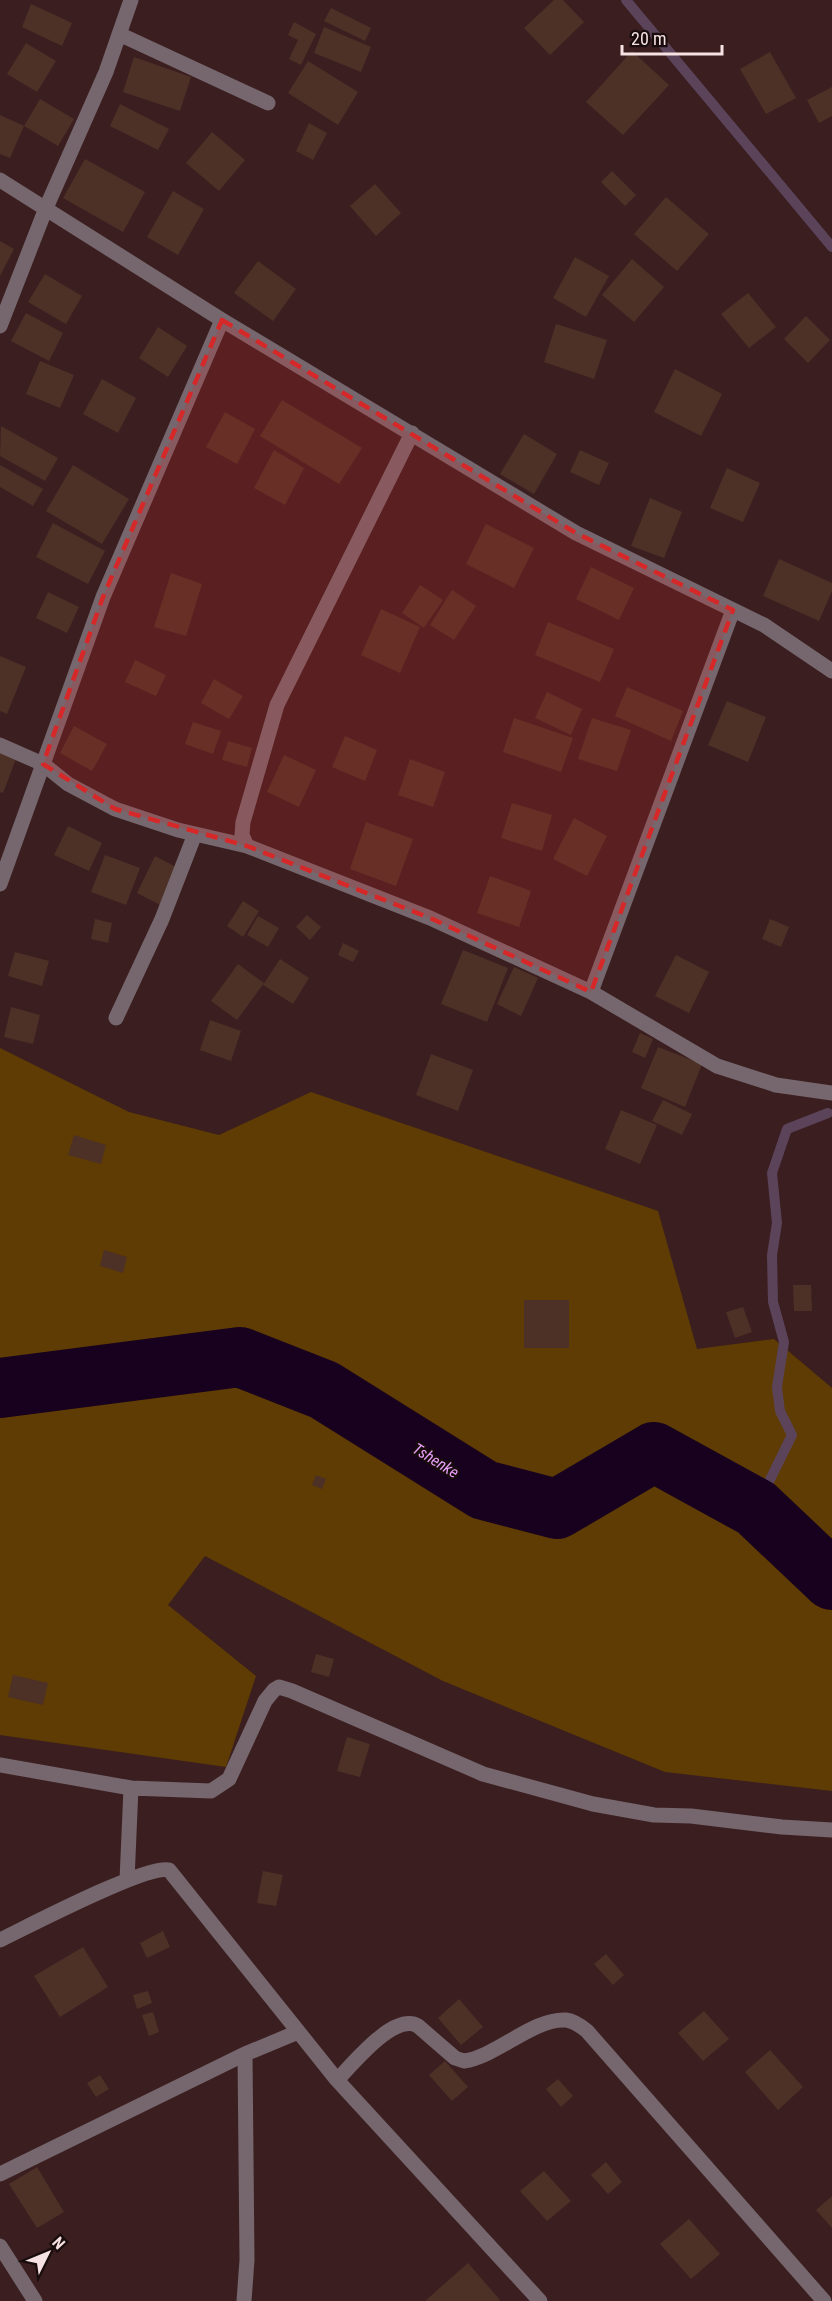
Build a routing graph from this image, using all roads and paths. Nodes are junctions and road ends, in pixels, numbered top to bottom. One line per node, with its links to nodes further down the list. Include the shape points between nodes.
1 (131, 0): 2 (street)
2 (119, 34): 3 (street); 5 (street)
3 (268, 103)
4 (0, 180): 5 (street)
5 (46, 208): 6 (street); 7 (street)
6 (222, 320): 8 (street); 12 (street, via 104,597)
7 (0, 326)
8 (412, 433): 9 (street, via 576,532); 14 (street, via 277,705 243,822 242,835)
9 (733, 610): 10 (street, via 764,625); 16 (street)
10 (832, 671)
11 (0, 745): 12 (street)
12 (43, 764): 13 (street, via 68,784 115,809); 15 (street)
13 (195, 834): 14 (street); 17 (street, via 162,919)
14 (248, 846): 16 (street, via 430,918)
15 (0, 884)
16 (591, 992): 18 (street, via 717,1066 776,1085)
17 (116, 1018)
18 (832, 1094)
19 (0, 1765): 20 (street)
20 (131, 1788): 21 (street, via 211,1791 219,1787 229,1779 265,1701 279,1687 483,1774 593,1804 654,1815); 22 (street)
21 (832, 1830)
22 (127, 1880): 23 (street); 24 (street, via 163,1868 169,1870)
23 (0, 1940)
24 (298, 2032): 25 (street); 26 (street)
25 (245, 2054): 27 (street); 30 (street)
26 (337, 2080): 31 (street); 32 (street, via 378,2039 402,2023 418,2026 455,2058 464,2061 551,2021 577,2024)
27 (0, 2174)
28 (0, 2246): 29 (street)
29 (35, 2301)
30 (244, 2301)
31 (540, 2301)
32 (824, 2301)

